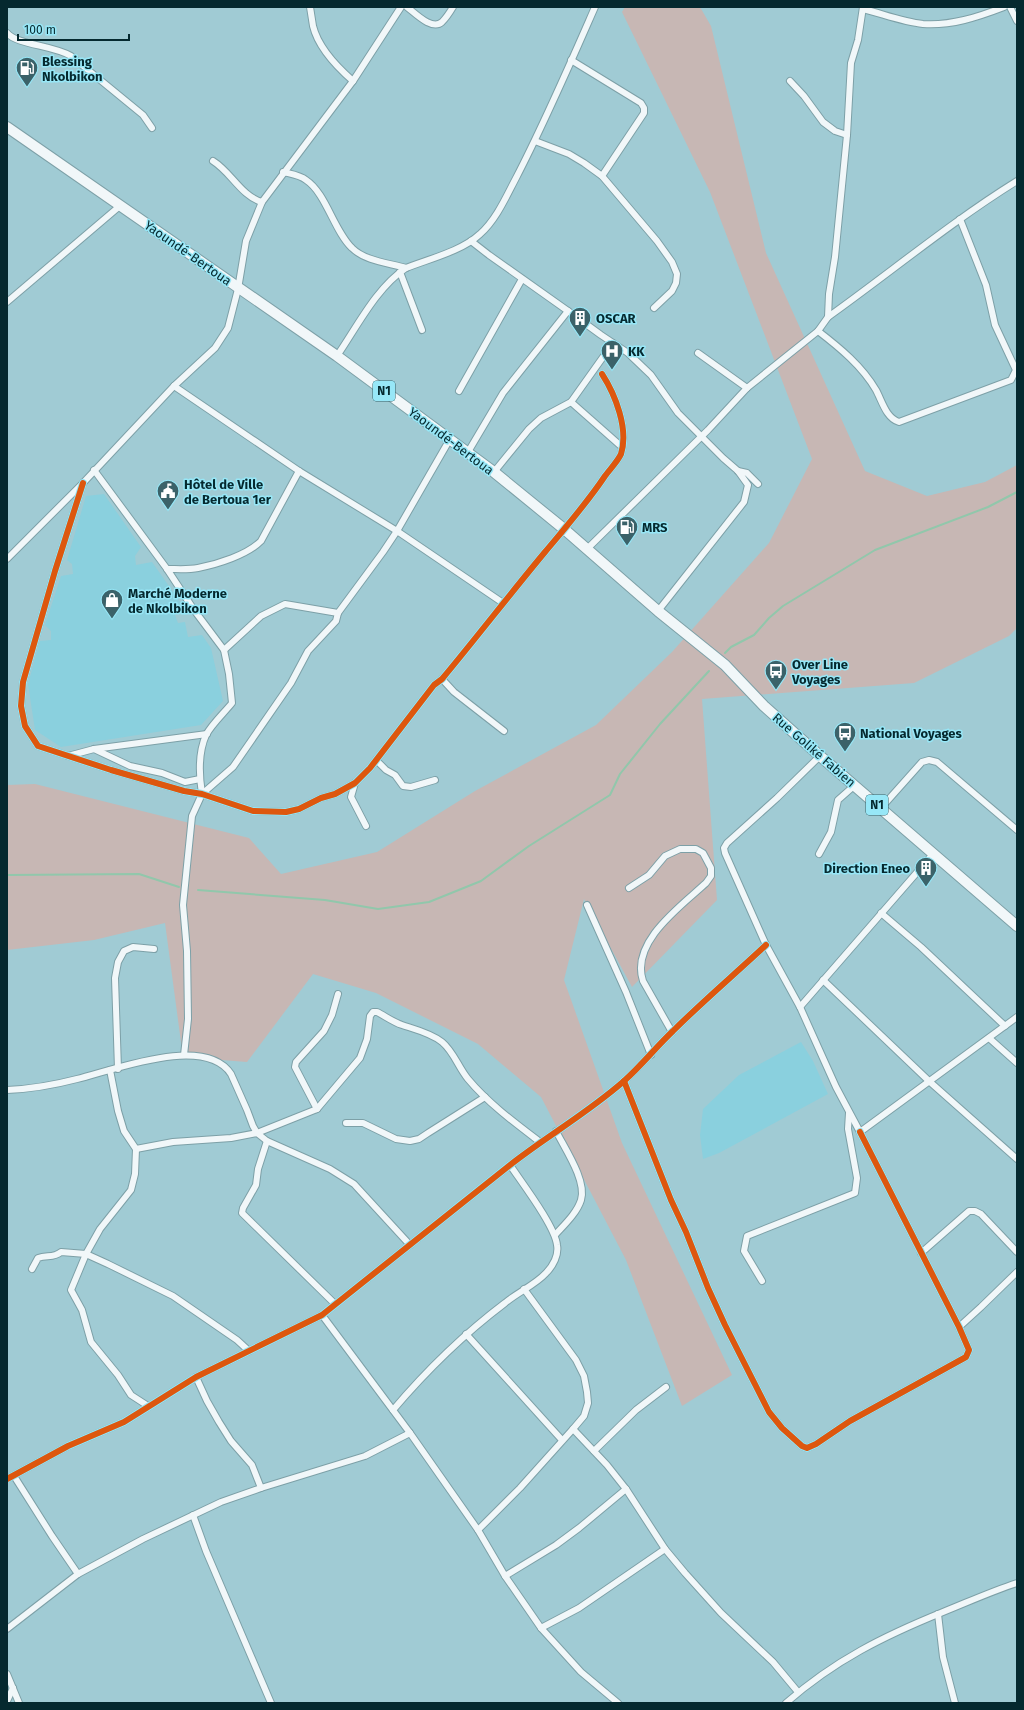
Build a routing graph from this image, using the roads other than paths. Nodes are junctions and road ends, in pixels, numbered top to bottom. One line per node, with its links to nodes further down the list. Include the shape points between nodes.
1 (310, 7): 12 (street, via 313,27 323,47)
2 (401, 7): 12 (street)
3 (407, 7): 4 (street, via 431,25 437,25 442,23)
4 (453, 7)
5 (595, 7): 11 (street)
6 (1004, 7): 8 (street, via 978,18 942,24 903,20)
7 (1010, 7): 9 (street)
8 (863, 8): 16 (street, via 858,40 851,62)
9 (1017, 21)
10 (7, 33): 14 (street, via 18,40 62,50 143,115)
11 (572, 60): 17 (street); 20 (street, via 641,103 644,108 644,113)
12 (353, 81): 19 (street)
13 (790, 81): 16 (street, via 823,122 835,131)
14 (152, 128)
15 (8, 129): 23 (highway, Yaoundé-Bertoua / N1)
16 (847, 135): 33 (street)
17 (535, 141): 20 (street, via 569,154); 25 (street, via 488,226)
18 (213, 161): 22 (street, via 254,200)
19 (283, 172): 22 (street); 26 (street, via 297,175 312,185 351,248 360,255)
20 (602, 176): 31 (street, via 657,241 677,274 672,291)
21 (1017, 181): 24 (street)
22 (262, 202): 29 (street, via 246,241)
23 (121, 205): 29 (highway, Yaoundé-Bertoua / N1); 30 (street)
24 (960, 219): 33 (street); 35 (street, via 986,285 995,325 1016,370 1010,380 899,422 889,416 864,372)
25 (471, 240): 26 (street, via 450,252); 28 (street)
26 (406, 268): 27 (street)
27 (400, 272): 34 (street); 38 (street, via 385,285)
28 (522, 279): 32 (street); 42 (street)
29 (238, 289): 38 (highway, Yaoundé-Bertoua / N1); 40 (street, via 228,328 215,348)
30 (7, 302)
31 (654, 308)
32 (568, 311): 36 (street); 47 (street, via 503,393)
33 (828, 317): 35 (street)
34 (422, 330)
35 (818, 331): 41 (street)
36 (613, 343): 43 (street); 44 (street, via 628,353 651,375 678,413)
37 (698, 353): 41 (street)
38 (336, 356): 45 (highway, Yaoundé-Bertoua / N1)
39 (602, 374): 46 (street, via 611,388 619,412 624,438)
40 (174, 386): 48 (street); 49 (street)
41 (747, 388): 44 (street)
42 (458, 391)
43 (571, 402): 46 (street); 51 (street, via 541,418)
44 (701, 436): 50 (street); 56 (street)
45 (450, 439): 47 (highway, Yaoundé-Bertoua / N1); 55 (street)
46 (622, 447): 54 (street, via 621,454 584,506)
47 (468, 452): 51 (highway, Yaoundé-Bertoua / N1)
48 (94, 470): 52 (street); 58 (street)
49 (298, 471): 55 (street); 58 (street, via 261,541 254,548 197,568)
50 (738, 471): 53 (street, via 747,473); 60 (street, via 748,485 744,502)
51 (494, 472): 54 (highway, Yaoundé-Bertoua / N1)
52 (83, 483): 57 (street); 68 (street, via 23,682 21,706 25,726 38,746)
53 (758, 484)
54 (564, 529): 56 (highway, Yaoundé-Bertoua / N1); 59 (street)
55 (397, 531): 59 (street); 61 (street)
56 (586, 549): 60 (highway, Yaoundé-Bertoua / N1)
57 (7, 559)
58 (167, 569): 62 (street)
59 (503, 603): 63 (street)
60 (658, 611): 64 (highway, Yaoundé-Bertoua / N1, via 725,665)
61 (338, 613): 62 (street, via 285,604 261,616); 75 (street, via 336,621 308,651 291,683 233,767)
62 (224, 650): 66 (street, via 232,703)
63 (442, 679): 65 (street, via 454,692); 70 (street, via 434,685)
64 (740, 681): 69 (highway, Rue Goliké Fabien / N1)
65 (504, 731)
66 (206, 734): 67 (street); 71 (street, via 201,751)
67 (94, 749): 68 (street); 71 (street, via 130,766 185,782)
68 (68, 756): 75 (street, via 184,791)
69 (820, 756): 74 (highway, Rue Goliké Fabien / N1); 85 (street, via 724,848)
70 (376, 760): 72 (street, via 395,775 403,786 420,786); 73 (street)
71 (200, 779): 75 (street)
72 (435, 780)
73 (355, 783): 75 (street, via 299,810 286,812 253,811); 77 (street, via 351,797)
74 (855, 785): 76 (highway, Rue Goliké Fabien / N1); 79 (street, via 838,800 831,832)
75 (202, 794): 94 (street, via 192,816 183,905 188,1019)
76 (881, 808): 78 (street, via 922,762 929,760 937,762); 80 (highway, Rue Goliké Fabien / N1)
77 (366, 826)
78 (1017, 830)
79 (819, 854)
80 (933, 854): 83 (street); 84 (highway, Rue Goliké Fabien / N1)
81 (629, 888): 92 (street, via 649,875 665,856 680,849 696,849 703,853 711,868 711,876 706,883 658,927 645,948 640,973)
82 (587, 905): 95 (street)
83 (881, 913): 87 (street); 91 (street)
84 (1017, 926)
85 (766, 945): 89 (street); 92 (street)
86 (154, 949): 97 (street, via 133,947 124,951 118,962 115,978)
87 (823, 980): 89 (street); 100 (street)
88 (338, 994): 103 (street, via 324,1031 296,1062 295,1067)
89 (800, 1007): 104 (street)
90 (1017, 1017): 91 (street)
91 (1005, 1026): 93 (street)
92 (672, 1032): 95 (street)
93 (989, 1038): 96 (street); 100 (street)
94 (184, 1055): 97 (street); 108 (street, via 194,1055 218,1062 227,1069)
95 (651, 1055): 99 (street)
96 (1017, 1063)
97 (118, 1069): 98 (street)
98 (110, 1070): 101 (street, via 39,1088); 111 (street, via 124,1131)
99 (624, 1081): 106 (street, via 595,1105); 125 (street, via 671,1200 725,1325 769,1412 802,1446 807,1448 816,1444 850,1421 966,1357 969,1350)
100 (930, 1082): 107 (street); 112 (street)
101 (7, 1090)
102 (485, 1097): 103 (street, via 468,1079 440,1040 373,1012 360,1058); 105 (street, via 418,1139 410,1141 396,1139 363,1123); 110 (street)
103 (317, 1109): 108 (street)
104 (849, 1113): 107 (street); 121 (street, via 848,1129 857,1178 855,1193 747,1236 744,1251)
105 (346, 1123)
106 (556, 1131): 110 (street); 114 (street, via 580,1178 583,1191 576,1210)
107 (860, 1132): 117 (street)
108 (257, 1133): 109 (street); 111 (street, via 231,1138 173,1142)
109 (266, 1141): 115 (street, via 330,1169 354,1184); 123 (street, via 256,1185 242,1213)
110 (540, 1142): 113 (street)
111 (136, 1149): 118 (street, via 135,1174 131,1190 100,1228)
112 (1017, 1159)
113 (510, 1165): 114 (street); 115 (street)
114 (555, 1235): 122 (street, via 558,1247 555,1260 547,1272)
115 (410, 1245): 123 (street)
116 (1017, 1252): 117 (street, via 980,1214 969,1211)
117 (921, 1253): 125 (street)
118 (86, 1254): 119 (street, via 61,1252 57,1256 44,1256 38,1258); 127 (street, via 173,1296); 130 (street, via 71,1290 82,1310 91,1342 131,1395)
119 (32, 1269)
120 (1017, 1272): 125 (street)
121 (762, 1281)
122 (524, 1289): 126 (street); 132 (street, via 576,1360 584,1376 588,1403 584,1416)
123 (335, 1304): 124 (street)
124 (322, 1315): 127 (street); 131 (street)
125 (958, 1326)
126 (466, 1334): 131 (street, via 416,1383); 134 (street)
127 (249, 1351): 128 (street)
128 (196, 1377): 130 (street); 138 (street, via 231,1442 252,1465)
129 (666, 1387): 135 (street, via 636,1410)
130 (148, 1406): 136 (street, via 124,1422 68,1446)
131 (393, 1410): 133 (street)
132 (573, 1429): 134 (street); 135 (street)
133 (410, 1433): 138 (street, via 365,1456); 141 (street)
134 (562, 1440): 141 (street, via 520,1488)
135 (594, 1450): 139 (street)
136 (14, 1476): 137 (street); 143 (street)
137 (7, 1479)
138 (261, 1488): 140 (street)
139 (626, 1489): 142 (street); 144 (street, via 556,1545)
140 (193, 1515): 143 (street); 154 (street)
141 (478, 1530): 144 (street)
142 (666, 1549): 147 (street, via 580,1608); 151 (street, via 721,1613 773,1662)
143 (78, 1574): 148 (street)
144 (506, 1576): 147 (street)
145 (1017, 1583): 146 (street)
146 (938, 1614): 151 (street, via 852,1654); 157 (street, via 944,1657)
147 (542, 1628): 155 (street, via 580,1672)
148 (7, 1629)
149 (7, 1674): 150 (street)
150 (13, 1688): 152 (street); 153 (street)
151 (798, 1692): 156 (street)
152 (7, 1701)
153 (19, 1703)
154 (271, 1703)
155 (618, 1703)
156 (786, 1703)
157 (955, 1703)

